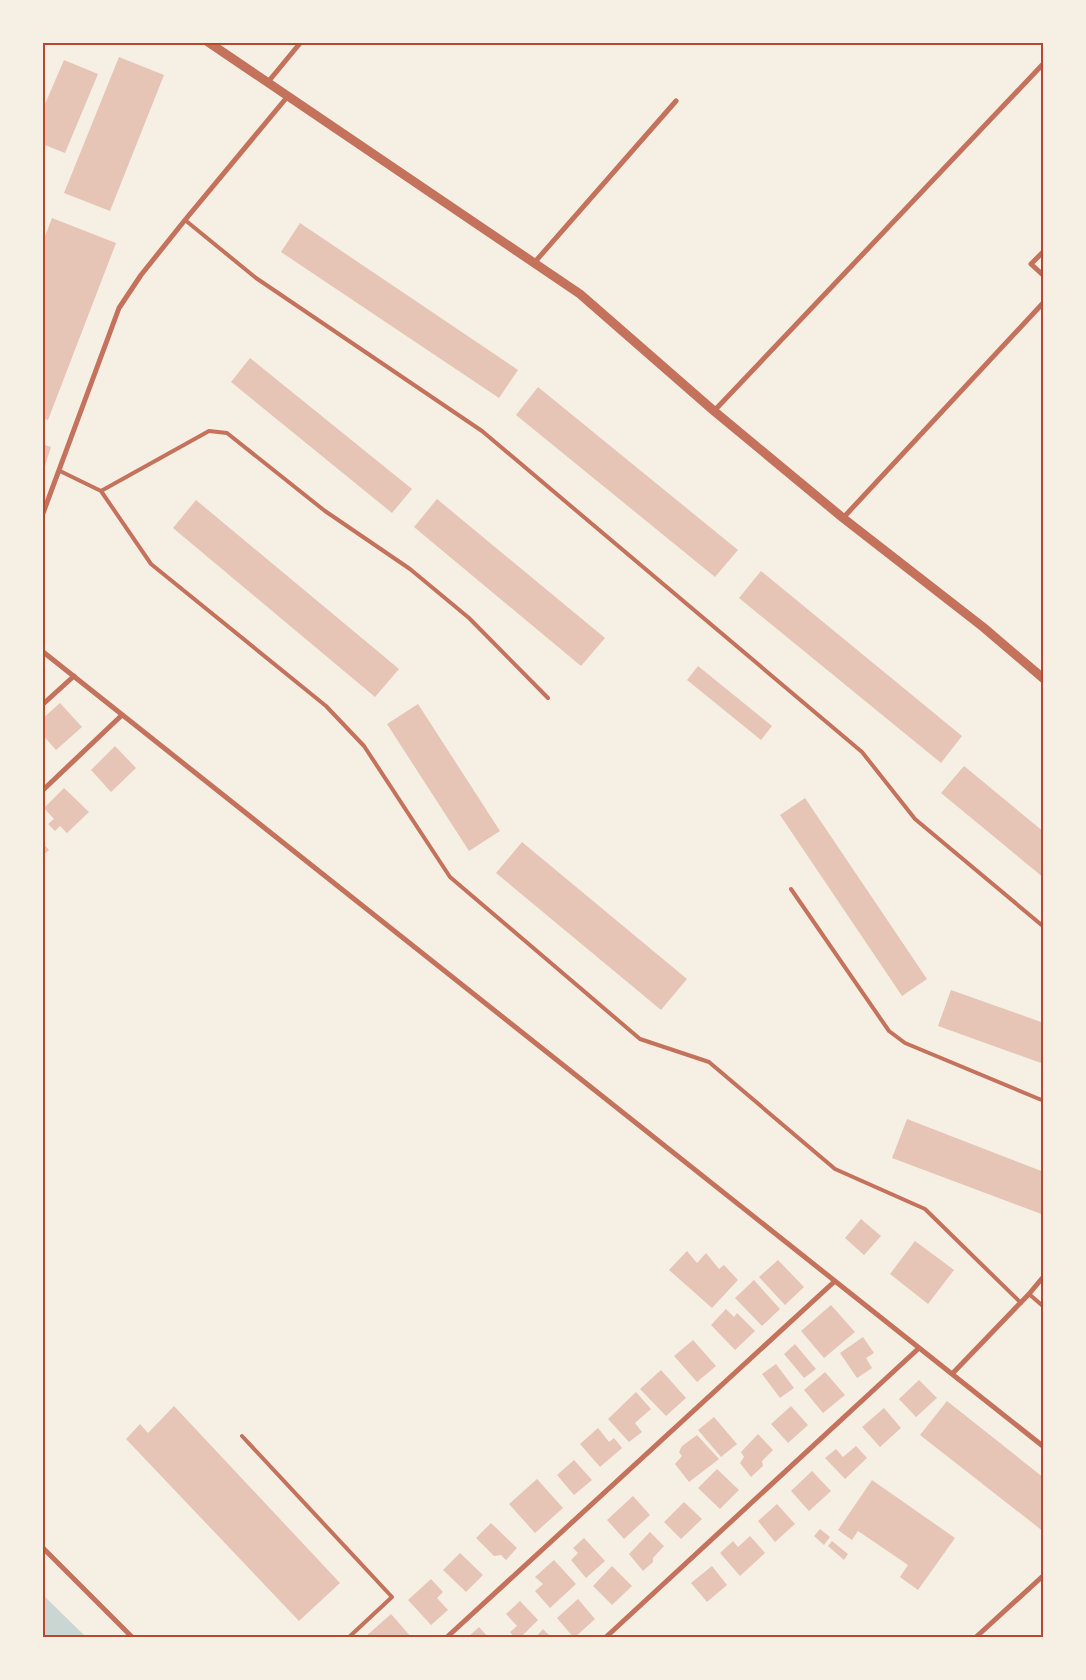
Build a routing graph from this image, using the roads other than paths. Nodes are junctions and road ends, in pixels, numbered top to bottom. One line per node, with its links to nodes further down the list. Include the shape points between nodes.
1 (208, 42): 4 (street)
2 (301, 42): 4 (street)
3 (1044, 63): 12 (street)
4 (268, 82): 5 (street)
5 (288, 96): 7 (street); 9 (street)
6 (676, 101): 9 (street)
7 (185, 220): 13 (street, via 118,308); 25 (lane, via 256,278 482,431 862,752 915,819)
8 (1044, 251): 10 (street, via 1031,264)
9 (534, 263): 12 (street, via 580,294)
10 (1044, 276)
11 (1044, 302): 16 (street)
12 (714, 411): 16 (street)
13 (60, 471): 14 (lane); 15 (street)
14 (101, 491): 20 (lane, via 209,431 227,433 325,511 410,569 469,618); 30 (lane, via 151,564 326,706 364,746 450,877 640,1039 709,1062 835,1169 925,1208)
15 (42, 516)
16 (843, 518): 19 (street)
17 (42, 651): 18 (street)
18 (74, 676): 21 (street); 22 (street)
19 (1044, 679)
20 (548, 698)
21 (42, 705)
22 (122, 715): 23 (street); 28 (street)
23 (42, 790)
24 (791, 890): 26 (lane, via 889,1031 906,1043)
25 (1044, 927)
26 (1044, 1101)
27 (1044, 1276): 29 (street)
28 (835, 1281): 32 (street); 40 (street)
29 (1029, 1294): 30 (street); 31 (lane)
30 (1021, 1302): 33 (street)
31 (1044, 1308)
32 (919, 1348): 33 (street); 41 (street)
33 (952, 1374): 35 (street)
34 (242, 1436): 39 (lane, via 392,1597)
35 (1044, 1447)
36 (42, 1547): 38 (street)
37 (1044, 1575): 42 (street)
38 (132, 1638)
39 (348, 1638)
40 (446, 1638)
41 (605, 1638)
42 (975, 1638)

